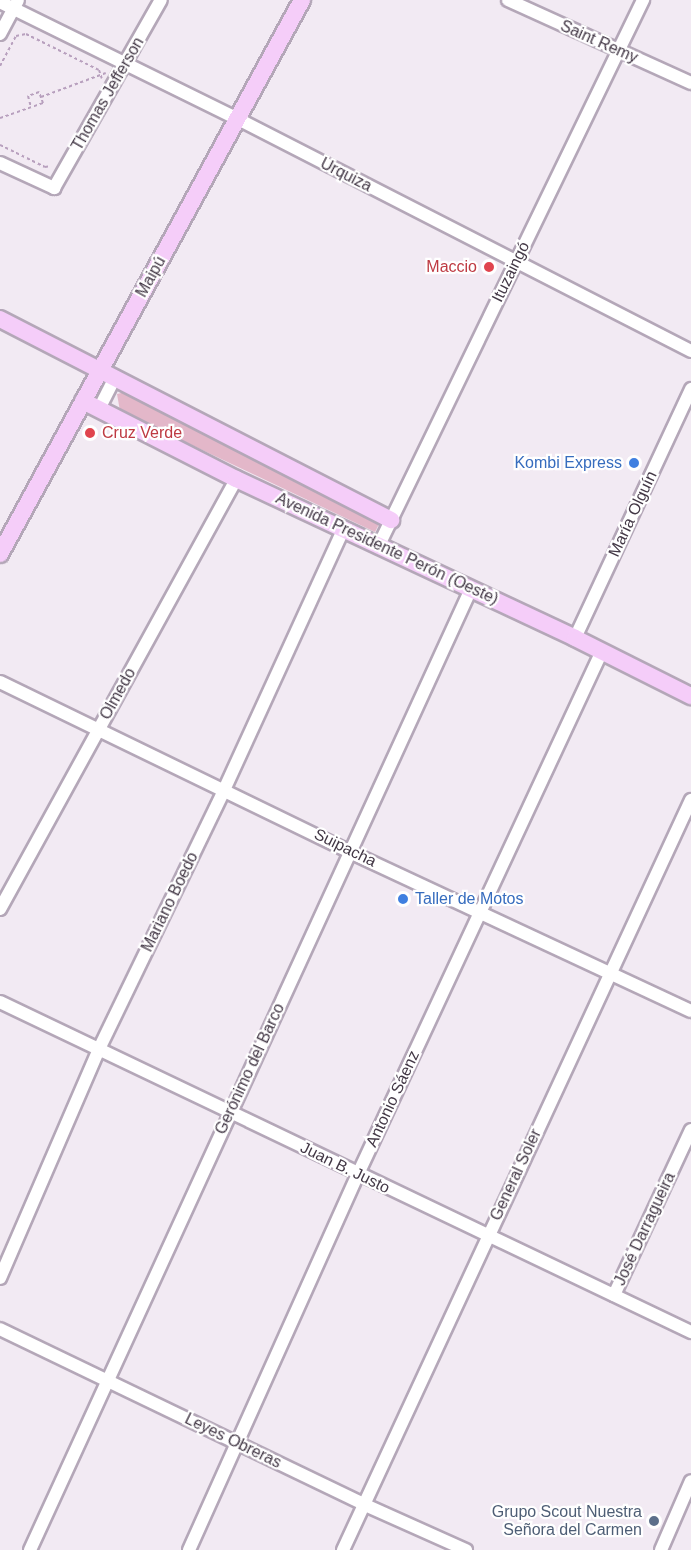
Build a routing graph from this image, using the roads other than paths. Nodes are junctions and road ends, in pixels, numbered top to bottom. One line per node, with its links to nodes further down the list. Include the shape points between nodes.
1 (161, 0): 9 (street, Thomas Jefferson)
2 (302, 0): 11 (main road, Maipú)
3 (508, 0): 8 (street, Saint Remy)
4 (643, 0): 8 (street, Ituzaingó)
5 (0, 2): 6 (street, Urquiza)
6 (16, 4): 7 (street); 9 (street, Urquiza)
7 (0, 34)
8 (619, 51): 10 (street, Saint Remy); 13 (street, Ituzaingó)
9 (126, 65): 11 (street, Urquiza); 12 (street, Thomas Jefferson, via 54,188)
10 (691, 83)
11 (238, 119): 13 (street, Urquiza); 16 (main road, Maipú)
12 (0, 163)
13 (515, 262): 15 (street, Urquiza); 21 (street, Ituzaingó)
14 (0, 319): 16 (main road, Avenida Presidente Perón (Oeste))
15 (691, 351)
16 (107, 373): 18 (main road, Maipú); 19 (street, Maipú); 21 (main road, Avenida Presidente Perón (Oeste))
17 (691, 389): 26 (street, María Olguín)
18 (83, 401): 19 (main road, Avenida Presidente Perón (Oeste)); 24 (main road, Maipú)
19 (99, 409): 20 (main road, Avenida Presidente Perón (Oeste))
20 (236, 479): 22 (main road, Avenida Presidente Perón (Oeste)); 30 (street, Olmedo)
21 (391, 520): 23 (street, Ituzaingó)
22 (344, 528): 23 (main road, Avenida Presidente Perón (Oeste)); 31 (street, Mariano Boedo)
23 (379, 545): 25 (main road, Avenida Presidente Perón (Oeste))
24 (0, 554)
25 (471, 589): 26 (main road, Avenida Presidente Perón (Oeste)); 33 (street, Gerónimo del Barco)
26 (575, 638): 27 (main road, Avenida Presidente Perón (Oeste))
27 (602, 651): 29 (main road, Avenida Presidente Perón (Oeste)); 35 (street, Antonio Sáenz)
28 (0, 682): 30 (street, Suipacha)
29 (691, 696)
30 (99, 730): 31 (street, Suipacha); 34 (street, Olmedo)
31 (224, 790): 33 (street, Suipacha); 39 (street, Mariano Boedo)
32 (691, 800): 36 (street, General Soler)
33 (350, 852): 35 (street, Suipacha); 40 (street, Gerónimo del Barco)
34 (0, 909)
35 (481, 913): 36 (street, Suipacha); 42 (street, Antonio Sáenz)
36 (610, 974): 38 (street, Suipacha); 43 (street, General Soler)
37 (0, 1002): 39 (street, Juan B. Justo)
38 (691, 1011)
39 (99, 1049): 40 (street, Juan B. Justo); 44 (street, Mariano Boedo)
40 (229, 1113): 42 (street, Juan B. Justo); 48 (street, Gerónimo del Barco)
41 (691, 1130): 45 (street, José Darragueira)
42 (358, 1174): 43 (street, Juan B. Justo); 49 (street, Antonio Sáenz)
43 (488, 1236): 45 (street, Juan B. Justo); 51 (street, General Soler)
44 (0, 1278)
45 (614, 1295): 47 (street, Juan B. Justo)
46 (0, 1329): 48 (street, Leyes Obreras)
47 (691, 1332)
48 (107, 1379): 49 (street, Leyes Obreras); 52 (street, Gerónimo del Barco)
49 (237, 1443): 51 (street, Leyes Obreras); 53 (street, Antonio Sáenz)
50 (691, 1481): 56 (street)
51 (363, 1504): 54 (street, General Soler); 55 (street, Leyes Obreras)
52 (30, 1550)
53 (189, 1550)
54 (343, 1550)
55 (466, 1550)
56 (661, 1550)

